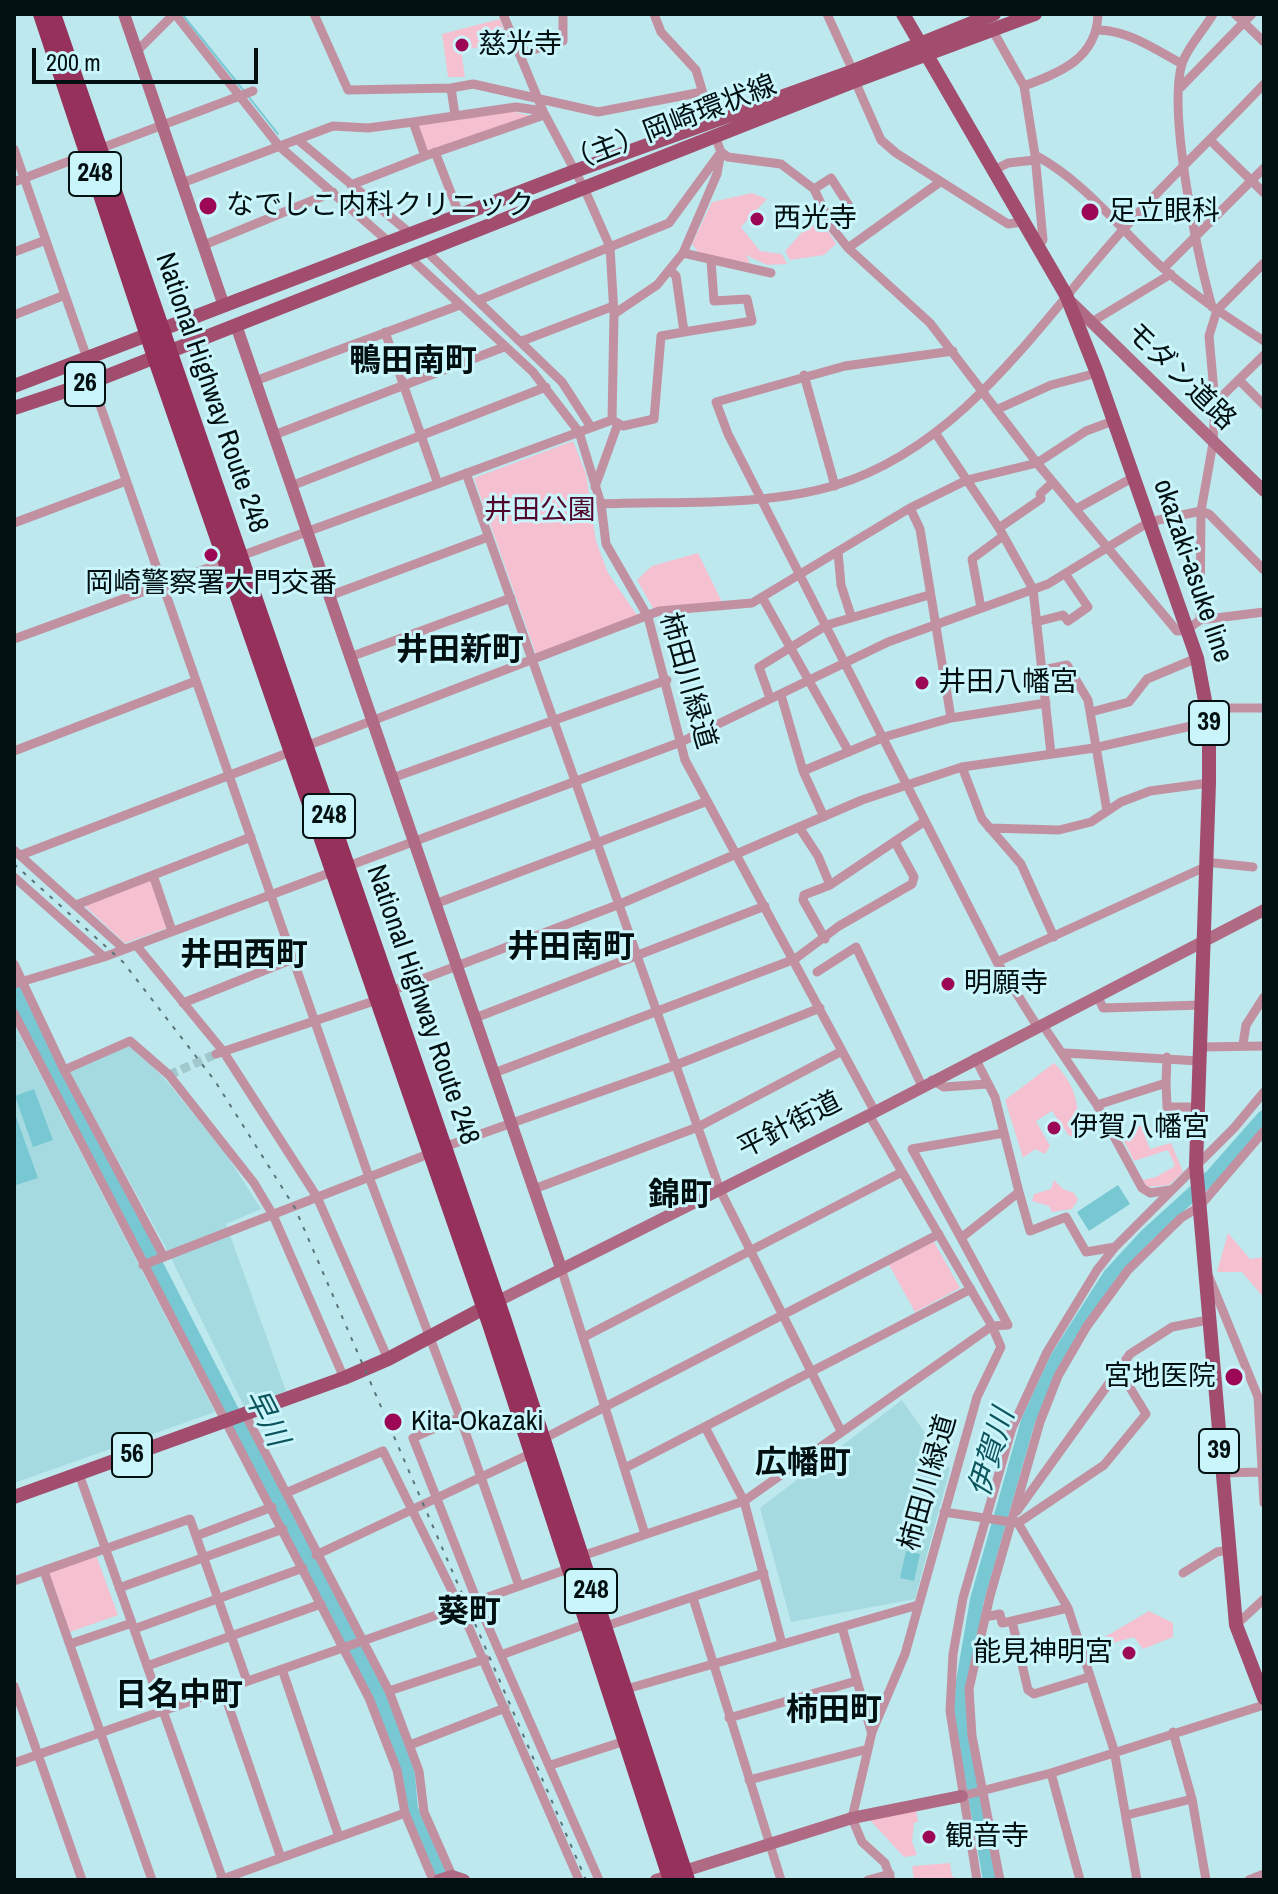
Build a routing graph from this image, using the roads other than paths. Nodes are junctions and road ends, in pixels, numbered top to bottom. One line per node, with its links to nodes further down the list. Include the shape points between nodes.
1 (41, 14): 44 (highway, National Highway Route 248 / 248)
2 (53, 14): 44 (highway, National Highway Route 248 / 248)
3 (124, 14): 23 (street)
4 (175, 14): 23 (street); 33 (street)
5 (314, 14): 30 (street, via 348,90)
6 (503, 14): 24 (street)
7 (563, 14): 24 (street, via 563,41)
8 (654, 14): 32 (street, via 661,32 696,70)
9 (827, 14): 26 (street)
10 (903, 14): 22 (main road, okazaki-asuke line / 39)
11 (994, 14): 17 (main road, （主）岡崎環状線 / 26)
12 (1035, 14): 20 (main road, （主）岡崎環状線 / 26)
13 (1098, 14): 19 (street)
14 (1213, 14): 25 (street)
15 (1235, 14): 18 (street)
16 (1252, 14): 18 (street)
17 (975, 17): 22 (main road, （主）岡崎環状線 / 26)
18 (1244, 23): 21 (street); 29 (street)
19 (1098, 30): 25 (street, via 1135,39); 28 (street, via 1081,58 1056,75)
20 (993, 31): 22 (main road, （主）岡崎環状線 / 26); 28 (street)
21 (1264, 42)
22 (923, 49): 26 (main road, （主）岡崎環状線 / 26); 51 (main road, okazaki-asuke line / 39)
23 (137, 51): 38 (street)
24 (519, 54): 34 (street)
25 (1182, 64): 29 (street)
26 (854, 76): 39 (main road, （主）岡崎環状線 / 26); 54 (street, via 881,140)
27 (1264, 84): 41 (street)
28 (1024, 86): 47 (street)
29 (1181, 87): 48 (street)
30 (451, 88): 34 (street, via 473,84); 36 (street)
31 (253, 91): 33 (street)
32 (702, 92): 34 (street, via 598,112); 39 (street)
33 (241, 97): 38 (street); 42 (street)
34 (537, 98): 35 (street)
35 (544, 113): 36 (street, via 516,107); 46 (street); 50 (street)
36 (455, 115): 37 (street)
37 (413, 122): 40 (street, via 333,126); 46 (street)
38 (164, 125): 44 (street); 55 (street)
39 (713, 130): 45 (street); 50 (main road, （主）岡崎環状線 / 26); 57 (main road, （主）岡崎環状線 / 26)
40 (298, 140): 42 (street); 56 (street)
41 (1211, 141): 48 (street); 53 (street)
42 (279, 146): 55 (street); 59 (street)
43 (14, 149): 52 (street)
44 (94, 152): 52 (street); 92 (highway, National Highway Route 248 / 248)
45 (721, 152): 58 (street, via 781,164); 70 (street, via 669,223); 75 (street, via 709,196)
46 (430, 154): 56 (street); 61 (street)
47 (1035, 157): 51 (street); 64 (street, via 1076,181); 71 (street, via 1043,240)
48 (1185, 166): 64 (street); 67 (street)
49 (1264, 168): 53 (street)
50 (575, 171): 57 (street); 61 (main road, （主）岡崎環状線 / 26)
51 (992, 171): 63 (main road, okazaki-asuke line / 39)
52 (19, 180): 66 (street)
53 (1251, 181): 60 (street); 67 (street)
54 (940, 182): 63 (street, via 1008,224); 72 (street)
55 (182, 183): 69 (street)
56 (351, 185): 65 (street)
57 (584, 188): 70 (street); 73 (main road, （主）岡崎環状線 / 26)
58 (814, 189): 62 (street); 62 (street, via 831,178 851,209)
59 (333, 192): 68 (street); 69 (street)
60 (1264, 193)
61 (460, 216): 65 (main road, （主）岡崎環状線 / 26)
62 (831, 220): 72 (street)
63 (1022, 222): 71 (main road, okazaki-asuke line / 39)
64 (1123, 229): 80 (street); 83 (street)
65 (411, 234): 68 (main road, （主）岡崎環状線 / 26)
66 (46, 240): 74 (street); 82 (street)
67 (1194, 242): 80 (street); 87 (street)
68 (390, 243): 86 (main road, （主）岡崎環状線 / 26)
69 (204, 245): 86 (street)
70 (610, 247): 84 (street); 88 (street)
71 (1037, 247): 83 (main road, okazaki-asuke line / 39)
72 (848, 248): 98 (street)
73 (425, 250): 76 (main road, （主）岡崎環状線 / 26); 84 (street)
74 (14, 252)
75 (683, 253): 77 (street); 79 (street)
76 (408, 256): 85 (street, 柿田川緑道); 91 (main road, （主）岡崎環状線 / 26)
77 (711, 261): 81 (street); 94 (street, via 714,301 747,299 752,321)
78 (1264, 263): 87 (street)
79 (671, 271): 88 (street); 94 (street)
80 (1167, 271): 87 (street); 90 (street)
81 (771, 273)
82 (65, 295): 89 (street); 101 (street)
83 (1066, 295): 90 (street, モダン道路); 102 (main road, okazaki-asuke line / 39); 110 (street)
84 (479, 300): 95 (street)
85 (460, 305): 93 (street); 97 (street, 柿田川緑道)
86 (224, 306): 92 (main road, （主）岡崎環状線 / 26)
87 (1214, 309): 96 (street); 111 (street, via 1209,336)
88 (612, 310): 95 (street); 116 (street)
89 (14, 315)
90 (1090, 323): 122 (street, モダン道路)
91 (236, 325): 99 (main road, （主）岡崎環状線 / 26); 105 (street)
92 (156, 332): 99 (highway, National Highway Route 248 / 248); 101 (main road, （主）岡崎環状線 / 26)
93 (385, 332): 105 (street); 107 (street)
94 (684, 332): 116 (street, via 661,336 654,419)
95 (522, 341): 117 (street, via 572,393)
96 (1264, 341)
97 (504, 347): 107 (street); 109 (street, 柿田川緑道)
98 (953, 351): 103 (street); 110 (street)
99 (163, 354): 106 (main road, （主）岡崎環状線 / 26); 146 (highway, National Highway Route 248 / 248)
100 (1264, 355): 104 (street)
101 (87, 358): 108 (main road, （主）岡崎環状線 / 26)
102 (1097, 373): 114 (street, via 1051,385); 115 (main road, okazaki-asuke line / 39)
103 (804, 375): 131 (street); 134 (street, via 716,402)
104 (1239, 380): 111 (street); 112 (street)
105 (255, 381): 120 (street)
106 (92, 382): 113 (main road, （主）岡崎環状線 / 26); 127 (street)
107 (403, 385): 120 (street); 121 (street)
108 (14, 386)
109 (546, 387): 118 (street, 柿田川緑道); 121 (street)
110 (983, 391): 114 (street); 119 (street)
111 (1215, 403): 122 (street)
112 (1264, 405)
113 (14, 408)
114 (996, 410): 123 (street)
115 (1113, 421): 123 (street, via 1086,431); 125 (main road, okazaki-asuke line / 39)
116 (614, 423): 117 (street); 132 (street)
117 (591, 427): 118 (street)
118 (579, 432): 124 (street); 132 (street, 柿田川緑道)
119 (936, 434): 126 (street); 131 (street, via 885,466)
120 (274, 435): 130 (street)
121 (421, 435): 129 (street); 130 (street)
122 (1213, 443): 133 (street, モダン道路); 138 (street)
123 (1037, 463): 126 (street); 128 (street)
124 (466, 473): 129 (street); 143 (street)
125 (1132, 478): 137 (street); 139 (main road, okazaki-asuke line / 39)
126 (967, 480): 136 (street); 142 (street)
127 (126, 481): 140 (street); 150 (street)
128 (1053, 482): 137 (street); 142 (street)
129 (438, 484): 141 (street)
130 (291, 486): 141 (street)
131 (835, 486): 134 (street)
132 (595, 487): 135 (street, 柿田川緑道)
133 (1264, 491)
134 (761, 497): 135 (street); 148 (street)
135 (601, 504): 159 (street, 柿田川緑道, via 606,544)
136 (910, 508): 145 (street); 152 (street, via 920,529)
137 (1076, 509): 144 (street)
138 (1201, 511): 139 (street); 147 (street); 160 (street)
139 (1149, 522): 144 (street); 164 (main road, okazaki-asuke line / 39)
140 (14, 523)
141 (307, 531): 146 (street); 153 (street)
142 (1001, 532): 151 (street); 156 (street, via 972,559)
143 (488, 537): 153 (street); 155 (street)
144 (1107, 548): 149 (street); 164 (street, via 1177,631)
145 (838, 552): 148 (street); 158 (street)
146 (233, 559): 150 (street); 186 (highway, National Highway Route 248 / 248)
147 (1264, 570)
148 (800, 574): 154 (street); 163 (street)
149 (1066, 575): 151 (street); 161 (street, via 1088,607 1068,621 1063,615)
150 (163, 585): 165 (street); 173 (street)
151 (1033, 589): 156 (street); 161 (street)
152 (929, 595): 158 (street); 162 (street)
153 (329, 596): 167 (street)
154 (762, 597): 159 (street, via 752,603 677,608); 166 (street)
155 (511, 598): 167 (street); 169 (street)
156 (981, 608): 162 (street)
157 (1264, 612): 160 (street)
158 (851, 616): 163 (street)
159 (648, 617): 169 (street); 172 (street, 柿田川緑道)
160 (1200, 620): 164 (street)
161 (1036, 622): 171 (street)
162 (934, 624): 170 (street); 180 (street)
163 (827, 625): 166 (street); 170 (street)
164 (1187, 630): 168 (main road, okazaki-asuke line / 39)
165 (14, 639)
166 (790, 649): 174 (street); 175 (street, via 759,667)
167 (350, 657): 182 (street)
168 (1197, 658): 178 (street, via 1147,679 1129,702); 179 (main road, okazaki-asuke line / 39)
169 (533, 660): 181 (street); 182 (street)
170 (845, 664): 174 (street); 183 (street)
171 (1043, 670): 176 (street); 178 (street, via 1067,665)
172 (667, 680): 181 (street); 184 (street, 柿田川緑道)
173 (196, 681): 187 (street); 192 (street)
174 (807, 682): 175 (street); 188 (street)
175 (776, 697): 184 (street); 191 (street)
176 (1046, 703): 180 (street); 189 (street)
177 (1264, 708): 179 (street)
178 (1091, 712): 185 (street)
179 (1208, 715): 185 (street); 195 (main road, okazaki-asuke line / 39)
180 (951, 718): 183 (street)
181 (554, 719): 193 (street); 194 (street)
182 (373, 721): 186 (street); 193 (street)
183 (884, 737): 188 (street); 196 (street)
184 (681, 742): 194 (street); 197 (street, 柿田川緑道)
185 (1094, 748): 189 (street); 198 (street)
186 (298, 750): 192 (street); 211 (highway, National Highway Route 248 / 248)
187 (14, 751)
188 (849, 752): 191 (street)
189 (1051, 754): 190 (street)
190 (962, 767): 196 (street); 202 (street)
191 (803, 771): 199 (street)
192 (229, 776): 203 (street); 207 (street)
193 (392, 778): 204 (street)
194 (576, 780): 204 (street); 205 (street)
195 (1209, 783): 198 (street, via 1150,791); 209 (main road, okazaki-asuke line / 39)
196 (907, 785): 199 (street); 200 (street)
197 (705, 802): 205 (street); 208 (street, 柿田川緑道)
198 (1107, 811): 202 (street, via 1091,822 1059,830)
199 (824, 817): 201 (street)
200 (925, 821): 206 (street); 231 (street)
201 (799, 827): 208 (street); 214 (street)
202 (989, 828): 222 (street, via 1021,864)
203 (251, 837): 212 (street); 215 (street)
204 (414, 841): 211 (street); 216 (street)
205 (598, 842): 216 (street); 217 (street)
206 (895, 842): 214 (street); 223 (street, via 914,877 912,884)
207 (18, 852): 218 (street)
208 (737, 854): 217 (street); 219 (street, 柿田川緑道)
209 (1205, 865): 210 (street); 222 (street); 224 (main road, okazaki-asuke line / 39)
210 (1253, 867)
211 (340, 868): 215 (street); 236 (highway, National Highway Route 248 / 248)
212 (153, 875): 218 (street); 221 (street)
213 (14, 877): 228 (street)
214 (830, 885): 223 (street, via 803,900)
215 (270, 894): 221 (street); 229 (street)
216 (435, 904): 233 (street)
217 (620, 904): 227 (street); 233 (street)
218 (76, 905): 226 (street)
219 (765, 906): 227 (street); 230 (street, 柿田川緑道)
220 (1264, 910): 224 (street, 平針街道)
221 (172, 931): 225 (street)
222 (1054, 937): 231 (street)
223 (825, 939): 230 (street)
224 (1202, 940): 237 (street, 平針街道); 240 (main road, okazaki-asuke line / 39)
225 (136, 945): 226 (street); 239 (street)
226 (124, 949): 228 (street)
227 (638, 955): 242 (street); 244 (street)
228 (104, 957): 235 (street)
229 (293, 959): 239 (street); 245 (street)
230 (795, 959): 241 (street, 柿田川緑道); 242 (street)
231 (997, 962): 246 (street)
232 (14, 964): 235 (street)
233 (457, 965): 236 (street); 244 (street)
234 (817, 972): 258 (street, via 856,947)
235 (18, 983): 256 (street)
236 (384, 996): 245 (street); 269 (highway, National Highway Route 248 / 248)
237 (1098, 997): 240 (street, via 1103,1008); 246 (street, 平針街道)
238 (1264, 997): 247 (street, via 1246,1025)
239 (183, 1003): 250 (street)
240 (1202, 1005): 252 (main road, okazaki-asuke line / 39)
241 (820, 1008): 249 (street, 柿田川緑道); 255 (street)
242 (658, 1012): 255 (street); 257 (street)
243 (14, 1013): 285 (street)
244 (475, 1018): 257 (street)
245 (315, 1023): 250 (street); 272 (street)
246 (1039, 1025): 251 (street); 254 (street, 平針街道)
247 (1243, 1044): 248 (street); 252 (street)
248 (1264, 1046)
249 (842, 1051): 264 (street, 柿田川緑道); 266 (street)
250 (220, 1052): 277 (street)
251 (1065, 1053): 253 (street); 262 (street)
252 (1200, 1054): 253 (street); 263 (main road, okazaki-asuke line / 39)
253 (1167, 1057): 259 (street)
254 (975, 1058): 258 (street, 平針街道); 260 (street)
255 (676, 1065): 265 (street); 266 (street)
256 (64, 1070): 279 (street, via 130,1041 169,1075); 284 (street)
257 (494, 1073): 265 (street)
258 (927, 1083): 260 (street); 264 (street, 平針街道)
259 (1166, 1083): 262 (street); 263 (street, via 1167,1107)
260 (987, 1084): 267 (street)
261 (1264, 1092): 270 (street)
262 (1097, 1105): 275 (street, via 1142,1188 1150,1193)
263 (1198, 1107): 270 (main road, okazaki-asuke line / 39)
264 (872, 1114): 271 (street, 柿田川緑道); 274 (street, 平針街道)
265 (511, 1123): 269 (street); 273 (street)
266 (698, 1127): 273 (street); 274 (street)
267 (1004, 1133): 276 (street); 281 (street, via 912,1149)
268 (1262, 1134): 278 (street)
269 (438, 1150): 272 (street); 289 (highway, National Highway Route 248 / 248)
270 (1196, 1169): 275 (street); 278 (main road, okazaki-asuke line / 39)
271 (902, 1172): 280 (street, 柿田川緑道); 283 (street)
272 (369, 1177): 277 (street); 293 (street)
273 (534, 1189): 286 (street)
274 (720, 1190): 283 (street); 286 (street, 平針街道)
275 (1170, 1190): 282 (street)
276 (1019, 1192): 281 (street); 282 (street, via 1030,1231 1066,1217 1086,1252)
277 (317, 1197): 279 (street); 295 (street)
278 (1199, 1203): 287 (main road, 39); 321 (street, via 1128,1270 1087,1326 1044,1410)
279 (273, 1215): 284 (street); 298 (street)
280 (939, 1234): 288 (street, 柿田川緑道); 290 (street)
281 (961, 1238): 292 (street, via 1008,1325)
282 (1115, 1247): 320 (street, via 1029,1386)
283 (751, 1251): 290 (street); 294 (street)
284 (164, 1257): 285 (street)
285 (143, 1265): 302 (street)
286 (561, 1268): 289 (street, 平針街道); 294 (street)
287 (1206, 1270): 291 (main road, 39); 308 (street, via 1258,1397)
288 (971, 1289): 292 (street, 柿田川緑道); 297 (street)
289 (490, 1305): 293 (main road, 平針街道 / 56); 305 (highway, National Highway Route 248 / 248); 306 (highway, National Highway Route 248 / 248)
290 (783, 1315): 297 (street); 299 (street)
291 (1208, 1320): 296 (street, via 1172,1327); 309 (main road, 39)
292 (992, 1326): 304 (street); 319 (street, 柿田川緑道, via 1001,1347 977,1397)
293 (429, 1337): 295 (main road, 平針街道 / 56); 301 (street)
294 (584, 1337): 299 (street)
295 (388, 1359): 298 (main road, 平針街道 / 56)
296 (1118, 1368): 321 (street); 321 (street, via 1146,1414 1104,1465)
297 (811, 1372): 303 (street); 304 (street)
298 (344, 1378): 300 (main road, 平針街道 / 56)
299 (606, 1408): 305 (street); 307 (street)
300 (245, 1414): 302 (main road, 56); 312 (street)
301 (460, 1417): 311 (street); 314 (street, via 413,1438)
302 (226, 1422): 310 (main road, 56); 317 (street)
303 (705, 1427): 307 (street); 315 (street)
304 (841, 1431): 315 (street)
305 (541, 1440): 329 (highway, National Highway Route 248 / 248)
306 (530, 1454): 311 (street); 329 (highway, National Highway Route 248 / 248)
307 (625, 1468): 323 (street)
308 (1262, 1472): 309 (street); 316 (street)
309 (1221, 1473): 326 (main road, 39)
310 (79, 1474): 313 (main road, 56); 325 (street)
311 (481, 1477): 314 (street); 335 (street)
312 (286, 1493): 318 (street, via 383,1451); 327 (street)
313 (14, 1497)
314 (438, 1497): 318 (street); 340 (street)
315 (744, 1501): 323 (street); 332 (street)
316 (1264, 1503)
317 (272, 1507): 322 (street); 324 (street)
318 (412, 1510): 327 (street); 343 (street)
319 (944, 1512): 320 (street); 342 (street, 柿田川緑道)
320 (984, 1518): 321 (street); 386 (street, via 953,1654 950,1711)
321 (1014, 1521): 344 (street); 345 (street)
322 (283, 1529): 328 (street); 330 (street)
323 (645, 1534): 329 (street)
324 (196, 1536): 325 (street, via 190,1519); 328 (street)
325 (106, 1549): 331 (street); 336 (street)
326 (1228, 1550): 333 (street); 347 (main road, 39)
327 (316, 1555): 352 (street)
328 (204, 1557): 336 (street); 338 (street)
329 (574, 1563): 335 (street); 349 (highway, National Highway Route 248 / 248)
330 (303, 1568): 338 (street); 341 (street)
331 (44, 1571): 334 (street); 353 (street)
332 (764, 1573): 337 (street); 354 (street)
333 (1183, 1573)
334 (14, 1581)
335 (519, 1586): 340 (street)
336 (119, 1588): 348 (street)
337 (693, 1598): 349 (street); 358 (street)
338 (218, 1599): 348 (street); 351 (street)
339 (1264, 1599): 347 (street)
340 (477, 1601): 343 (street); 356 (street)
341 (321, 1604): 351 (street); 355 (street)
342 (918, 1605): 350 (street); 374 (street, 柿田川緑道, via 905,1654)
343 (460, 1607): 352 (street); 357 (street)
344 (1068, 1608): 346 (street); 361 (street)
345 (985, 1617): 346 (street, via 1000,1614 1002,1623); 385 (street, via 969,1689)
346 (1012, 1621): 361 (street, via 1028,1690 1034,1694)
347 (1236, 1625): 368 (main road, 39)
348 (133, 1626): 353 (street); 359 (street)
349 (595, 1626): 356 (street); 366 (highway, National Highway Route 248 / 248); 376 (highway, National Highway Route 248 / 248)
350 (842, 1627): 354 (street); 363 (street)
351 (231, 1636): 359 (street); 362 (street)
352 (362, 1641): 355 (street); 367 (street)
353 (70, 1644): 373 (street)
354 (782, 1644): 358 (street)
355 (343, 1648): 360 (street); 388 (street, via 397,1770)
356 (501, 1655): 382 (street)
357 (485, 1659): 367 (street); 370 (street)
358 (713, 1663): 366 (street); 372 (street)
359 (147, 1666): 371 (street)
360 (282, 1669): 362 (street); 391 (street)
361 (1089, 1677): 379 (street)
362 (247, 1681): 365 (street)
363 (856, 1681): 372 (street); 374 (street)
364 (14, 1686): 380 (street)
365 (223, 1690): 371 (street); 393 (street)
366 (623, 1690): 395 (highway, National Highway Route 248 / 248)
367 (389, 1691): 377 (street)
368 (1263, 1691)
369 (1264, 1705): 375 (street)
370 (505, 1708): 377 (street); 402 (street)
371 (163, 1711): 373 (street); 400 (street)
372 (729, 1718): 384 (street)
373 (101, 1732): 380 (street); 399 (street)
374 (872, 1732): 378 (street, 柿田川緑道)
375 (1173, 1732): 379 (street); 387 (street)
376 (625, 1741): 382 (street); 395 (highway, National Highway Route 248 / 248)
377 (410, 1745): 397 (street, via 424,1812)
378 (868, 1749): 384 (street); 390 (street, 柿田川緑道)
379 (1114, 1750): 383 (street); 389 (street)
380 (38, 1754): 381 (street); 398 (street)
381 (14, 1763)
382 (551, 1765): 403 (street)
383 (1051, 1773): 385 (street); 408 (street)
384 (749, 1780): 392 (street)
385 (983, 1792): 386 (street); 407 (street)
386 (962, 1796): 390 (street); 406 (street)
387 (1192, 1799): 389 (street); 410 (street)
388 (405, 1813): 391 (street); 401 (street)
389 (1127, 1815): 409 (street)
390 (852, 1818): 392 (street); 396 (street, via 862,1842 885,1863)
391 (339, 1837): 393 (street)
392 (769, 1842): 395 (street); 404 (street)
393 (281, 1858): 400 (street)
394 (1264, 1874): 411 (street)
395 (673, 1877)
396 (890, 1877): 405 (street)
397 (452, 1879)
398 (82, 1880)
399 (152, 1880)
400 (222, 1880)
401 (433, 1880)
402 (579, 1880)
403 (599, 1880)
404 (781, 1880)
405 (868, 1880)
406 (977, 1880)
407 (1000, 1880)
408 (1080, 1880)
409 (1137, 1880)
410 (1206, 1880)
411 (1249, 1880)

